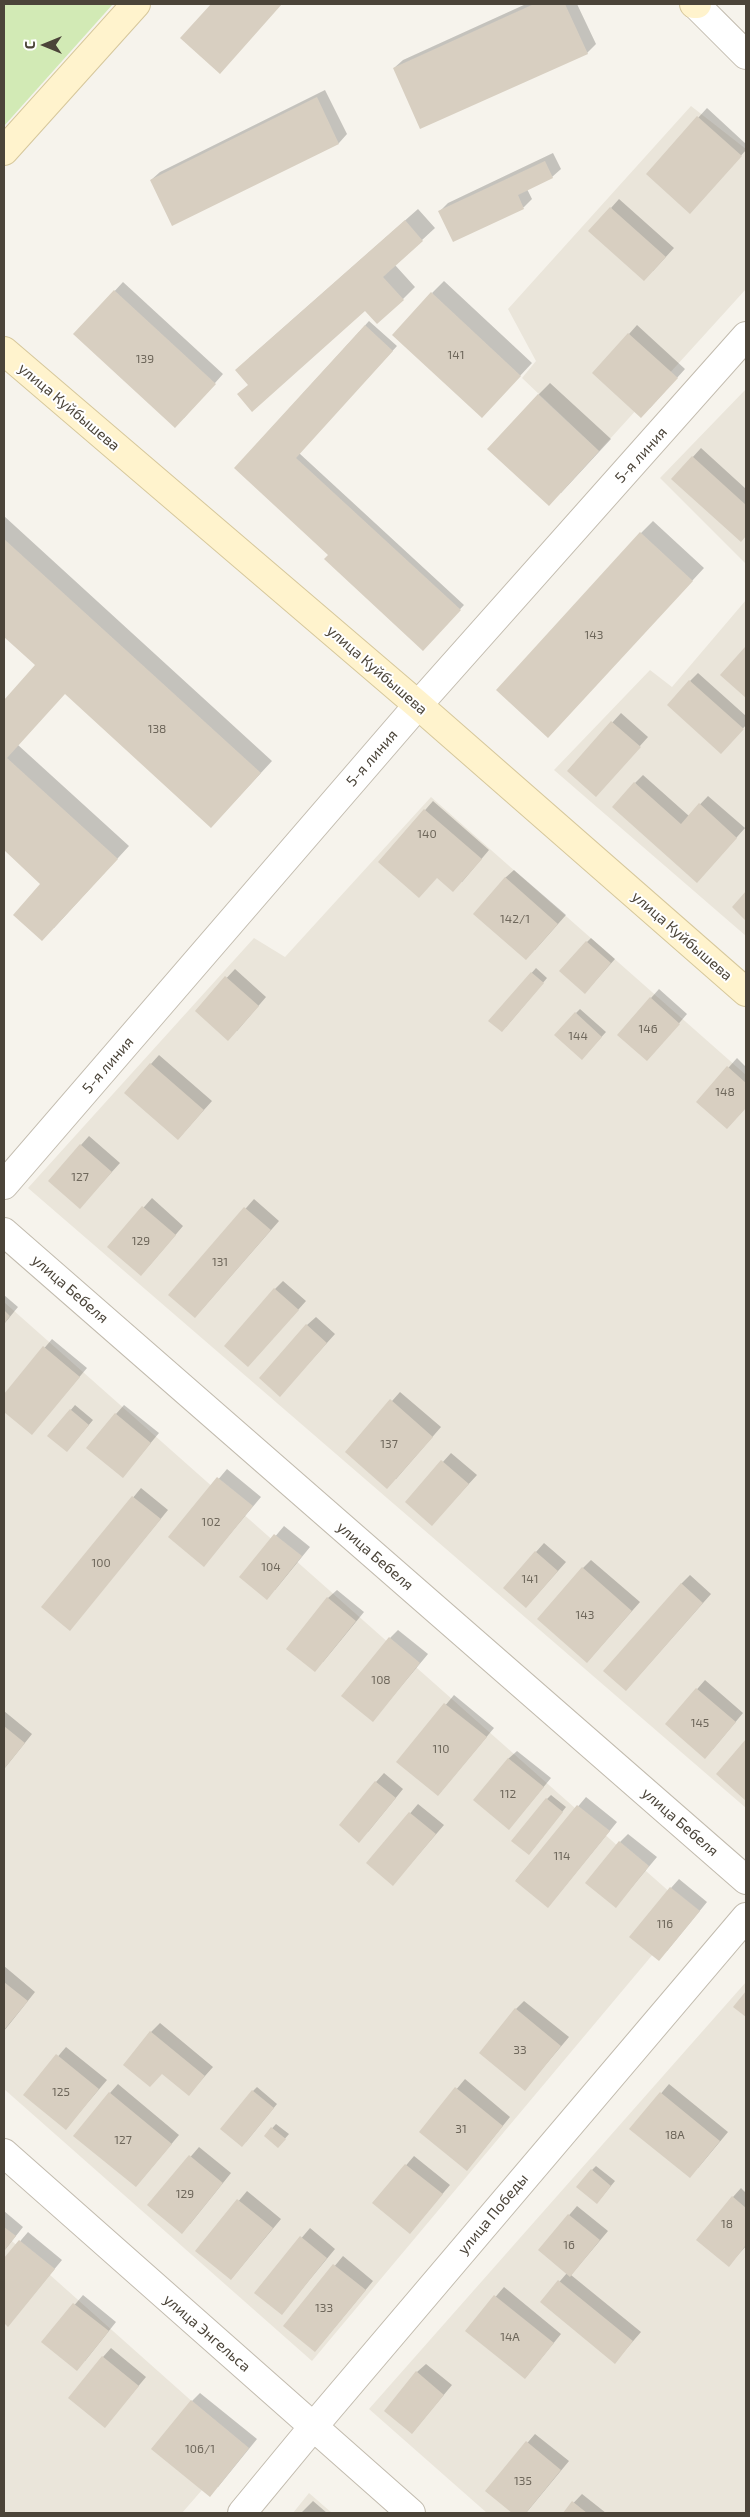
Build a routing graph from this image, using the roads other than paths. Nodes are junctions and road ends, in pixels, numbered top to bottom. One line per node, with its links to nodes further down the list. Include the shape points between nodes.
1 (136, 4): 4 (street)
2 (696, 4): 3 (street)
3 (746, 55)
4 (4, 151)
5 (746, 336): 7 (street, 5-я линия)
6 (4, 352): 7 (street, улица Куйбышева)
7 (418, 705): 8 (street, улица Куйбышева); 9 (street, 5-я линия)
8 (746, 992)
9 (4, 1185)
10 (4, 1232): 11 (street, улица Бебеля)
11 (746, 1880)
12 (746, 1916): 14 (street, улица Победы)
13 (4, 2153): 14 (street, улица Энгельса)
14 (313, 2427): 15 (street, улица Победы); 16 (street, улица Энгельса)
15 (242, 2513)
16 (411, 2513)

